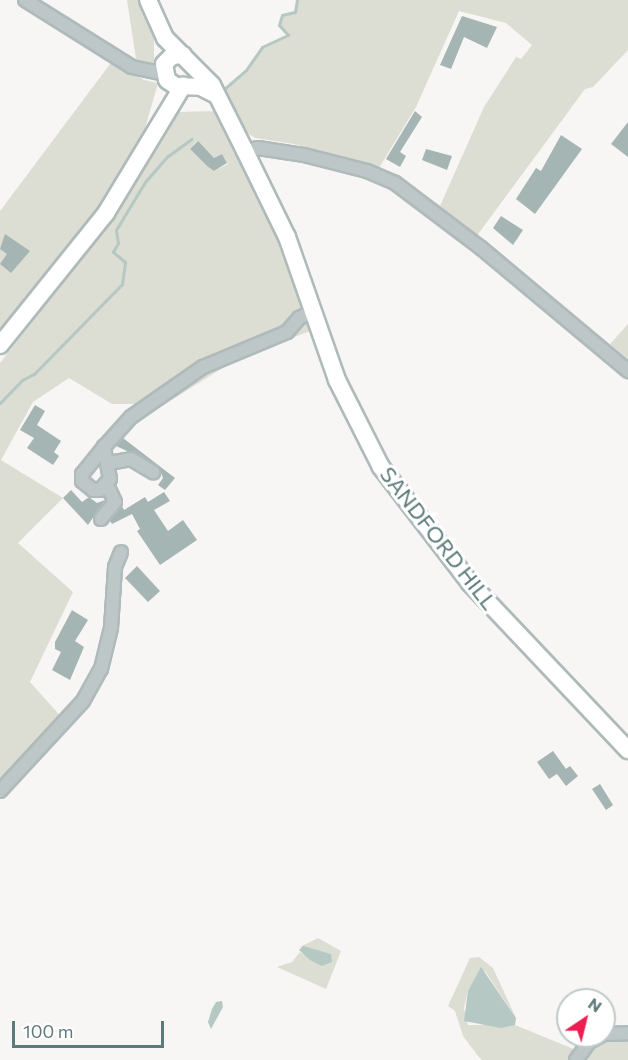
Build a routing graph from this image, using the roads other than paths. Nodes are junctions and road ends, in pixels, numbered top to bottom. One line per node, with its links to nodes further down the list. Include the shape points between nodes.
1 (25, 0): 5 (street, via 132,67)
2 (148, 0): 3 (main road)
3 (158, 26): 4 (main road, SANDFORD HILL); 5 (main road)
4 (189, 60): 5 (main road, via 194,75); 5 (main road, via 172,56); 6 (main road, SANDFORD HILL)
5 (173, 78): 6 (main road); 9 (main road, via 165,109 106,213)
6 (215, 94): 7 (main road, SANDFORD HILL)
7 (245, 151): 8 (main road, SANDFORD HILL, via 287,237); 10 (street, via 258,148 304,155 367,171 395,183)
8 (312, 312): 11 (street, via 299,318 287,332 240,348 194,372 131,417); 17 (main road, SANDFORD HILL, via 359,429 399,493 470,583)
9 (0, 345)
10 (628, 371)
11 (104, 447): 12 (street); 14 (street, via 87,465 82,481 93,490)
12 (109, 463): 13 (street, via 131,459); 14 (street)
13 (153, 472)
14 (107, 485): 15 (street, via 115,502)
15 (101, 519)
16 (121, 552): 18 (street, via 115,567 111,628 101,669 83,701)
17 (628, 750)
18 (0, 791)

